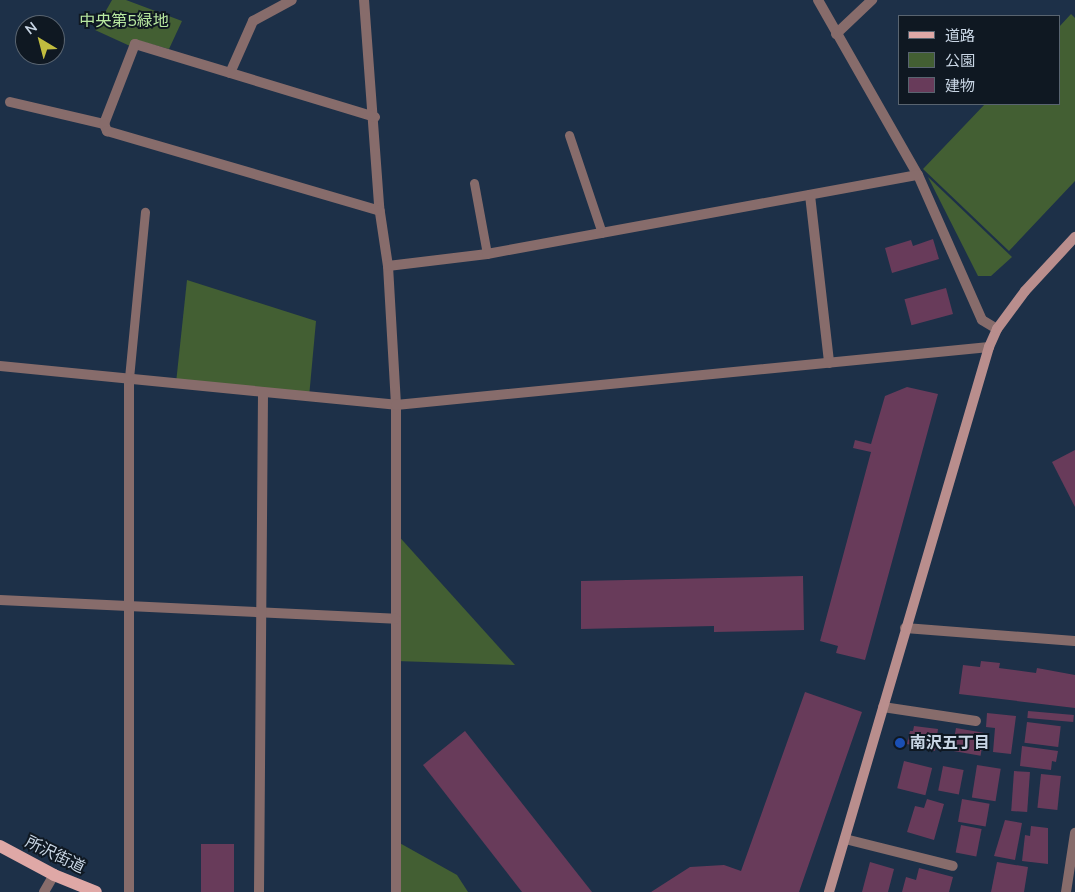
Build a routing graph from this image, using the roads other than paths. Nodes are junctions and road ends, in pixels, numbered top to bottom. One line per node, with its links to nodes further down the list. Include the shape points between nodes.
1 (292, 0): 6 (street, via 253,21)
2 (364, 0): 8 (street)
3 (818, 0): 5 (street)
4 (872, 0): 5 (street)
5 (836, 34): 11 (street)
6 (230, 73): 8 (street); 9 (street, via 134,44)
7 (10, 102): 9 (street)
8 (375, 117): 14 (street)
9 (104, 124): 14 (street, via 107,131)
10 (569, 135): 16 (lane)
11 (918, 175): 13 (street); 20 (street, via 982,320)
12 (474, 183): 18 (lane)
13 (810, 195): 16 (street); 22 (street)
14 (380, 211): 19 (street)
15 (145, 212): 24 (lane)
16 (602, 233): 18 (street)
17 (1075, 237): 20 (street)
18 (487, 254): 19 (street)
19 (388, 266): 26 (street)
20 (997, 329): 21 (street)
21 (989, 347): 22 (street); 31 (street)
22 (829, 363): 26 (street)
23 (0, 366): 24 (street)
24 (129, 378): 25 (street); 28 (street)
25 (262, 392): 26 (street); 29 (street)
26 (396, 405): 30 (street)
27 (0, 600): 28 (street)
28 (131, 606): 29 (street); 42 (street)
29 (260, 612): 30 (street); 43 (street)
30 (396, 619): 44 (street)
31 (905, 628): 32 (street); 33 (street)
32 (1075, 642)
33 (883, 707): 34 (street); 36 (street)
34 (976, 721)
35 (1075, 833): 46 (street)
36 (845, 839): 38 (street); 45 (street)
37 (0, 846): 39 (main road, 所沢街道)
38 (953, 866)
39 (54, 875): 40 (street); 41 (main road, 所沢街道)
40 (44, 892)
41 (96, 892)
42 (129, 892)
43 (260, 892)
44 (396, 892)
45 (829, 892)
46 (1066, 892)

